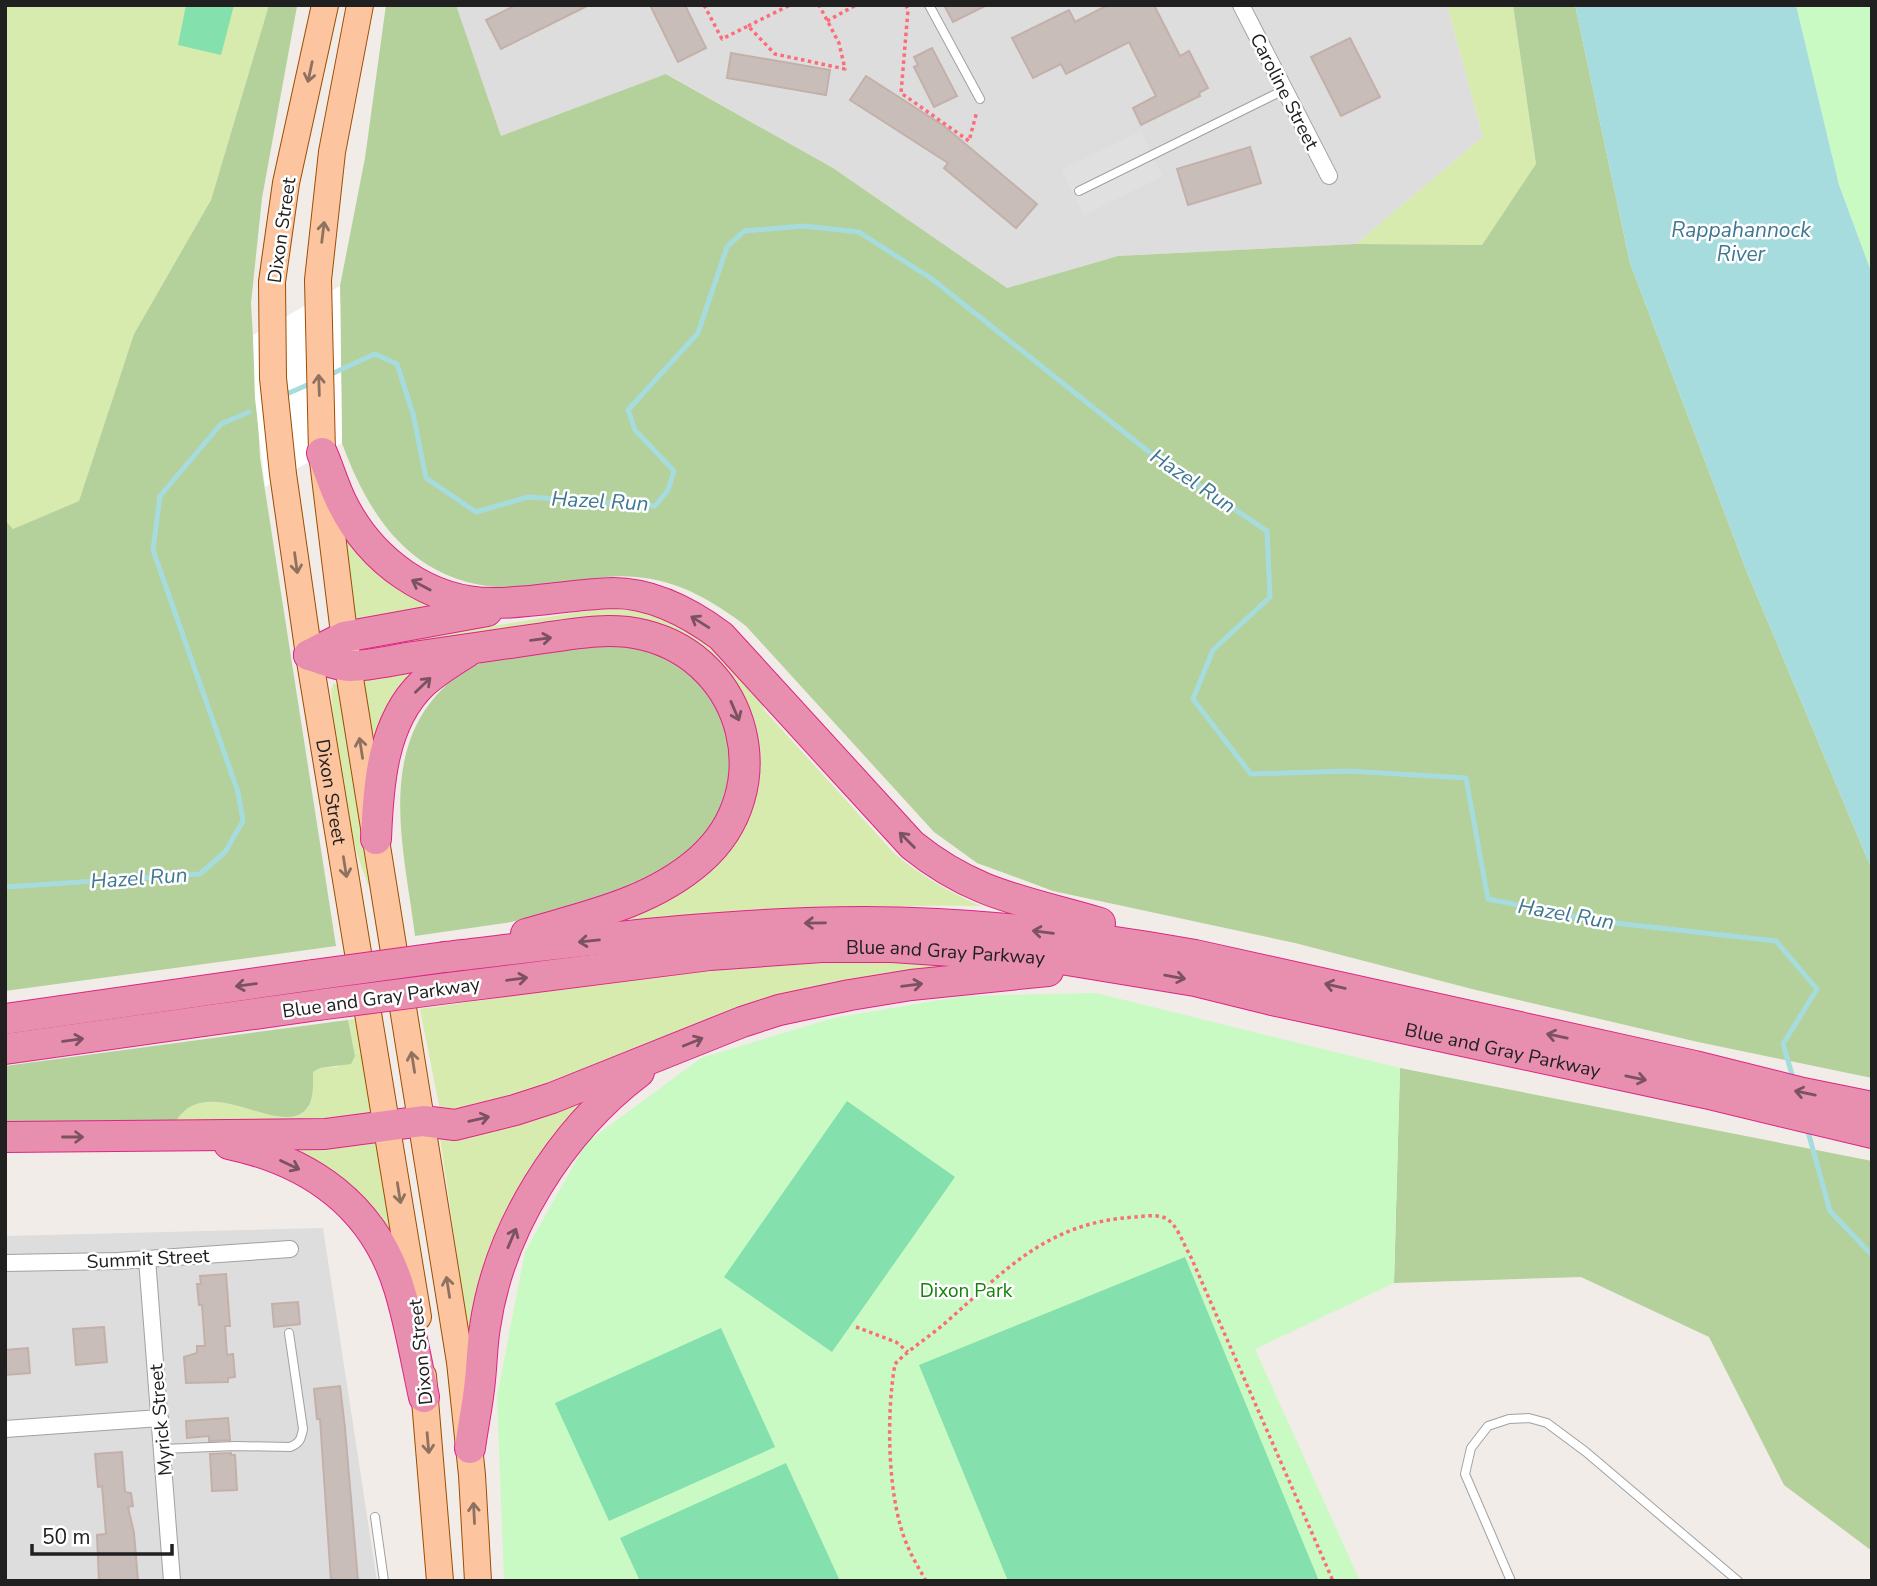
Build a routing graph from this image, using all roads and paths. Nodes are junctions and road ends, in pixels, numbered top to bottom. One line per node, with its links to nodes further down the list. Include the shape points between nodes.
1 (325, 5): 20 (main road, Dixon Street, one-way to 20, via 286,183 272,282 273,378)
2 (360, 5): 16 (main road, Dixon Street, one-way to 2, via 317,299 332,152)
3 (704, 5): 11 (path, via 722,39)
4 (790, 5): 11 (path)
5 (819, 5): 10 (path)
6 (856, 5): 10 (path)
7 (906, 5): 13 (path, via 901,93 969,141)
8 (929, 5): 13 (lane)
9 (1241, 5): 12 (street, Caroline Street)
10 (827, 20): 11 (path, via 845,69 775,54)
11 (748, 26)
12 (1284, 90): 14 (street, Caroline Street); 15 (lane)
13 (980, 99)
14 (1328, 176)
15 (1079, 191)
16 (322, 453): 17 (highway, one-way to 16, via 469,601 420,585 394,568 342,504); 18 (main road, Dixon Street)
17 (535, 600): 18 (highway); 25 (highway, one-way to 17, via 993,893 933,863 720,636 676,608 614,593)
18 (344, 637): 20 (highway); 21 (main road, Dixon Street)
19 (473, 648): 21 (highway); 22 (highway, one-way to 19, via 383,766 393,727 422,685); 23 (highway, one-way to 23, via 597,631 624,632 671,644 701,664 725,690 736,711 743,734 742,785 724,832 676,878 615,908)
20 (309, 655): 21 (highway); 32 (main road, Dixon Street, one-way to 32)
21 (348, 666): 22 (main road, Dixon Street, one-way to 21)
22 (376, 839): 31 (main road, Dixon Street, one-way to 22)
23 (445, 957): 25 (highway, Blue and Gray Parkway, one-way to 23, via 1120,941 1035,931 864,922 709,929); 26 (highway, Blue and Gray Parkway, one-way to 26, bridge)
24 (1108, 965): 27 (highway, Blue and Gray Parkway, one-way to 24, bridge, via 709,955 892,947); 28 (highway, one-way to 24, via 754,1018 850,995); 29 (highway, Blue and Gray Parkway, one-way to 29)
25 (1255, 968): 29 (highway, Blue and Gray Parkway, one-way to 25)
26 (5, 1019)
27 (5, 1049)
28 (663, 1054): 31 (highway, one-way to 28, via 455,1125 515,1110); 46 (highway, one-way to 28, via 485,1326 517,1227 551,1166 578,1131 608,1099)
29 (1700, 1080): 30 (highway, Blue and Gray Parkway, one-way to 29); 33 (highway, Blue and Gray Parkway)
30 (1872, 1107)
31 (423, 1121): 32 (highway); 46 (main road, Dixon Street, one-way to 31)
32 (388, 1125): 34 (highway, via 325,1134); 42 (main road, Dixon Street, one-way to 42, via 421,1332)
33 (1872, 1133)
34 (177, 1136): 35 (highway, one-way to 34); 42 (highway, one-way to 42, via 274,1157 316,1177 353,1206 391,1266)
35 (5, 1137)
36 (290, 1249): 37 (street, Summit Street)
37 (146, 1259): 38 (street, Summit Street); 43 (street, Myrick Street)
38 (5, 1262)
39 (856, 1327): 41 (path, via 896,1342)
40 (289, 1334): 45 (lane, via 303,1429 297,1444)
41 (908, 1352): 52 (path, via 895,1364 892,1379 892,1476 907,1546); 53 (path, via 1016,1261 1058,1234 1104,1221 1166,1217 1190,1255)
42 (424, 1397): 50 (main road, Dixon Street, one-way to 50)
43 (160, 1418): 44 (street); 45 (street, Myrick Street)
44 (5, 1429)
45 (163, 1448): 48 (street, Myrick Street)
46 (470, 1448): 51 (main road, Dixon Street, one-way to 46)
47 (375, 1517): 49 (lane)
48 (172, 1581)
49 (384, 1581)
50 (440, 1581)
51 (478, 1581)
52 (926, 1581)
53 (1333, 1581)
54 (1511, 1581): 55 (lane, via 1465,1474 1471,1448 1488,1426 1529,1418 1547,1423 1586,1452)
55 (1738, 1581)

